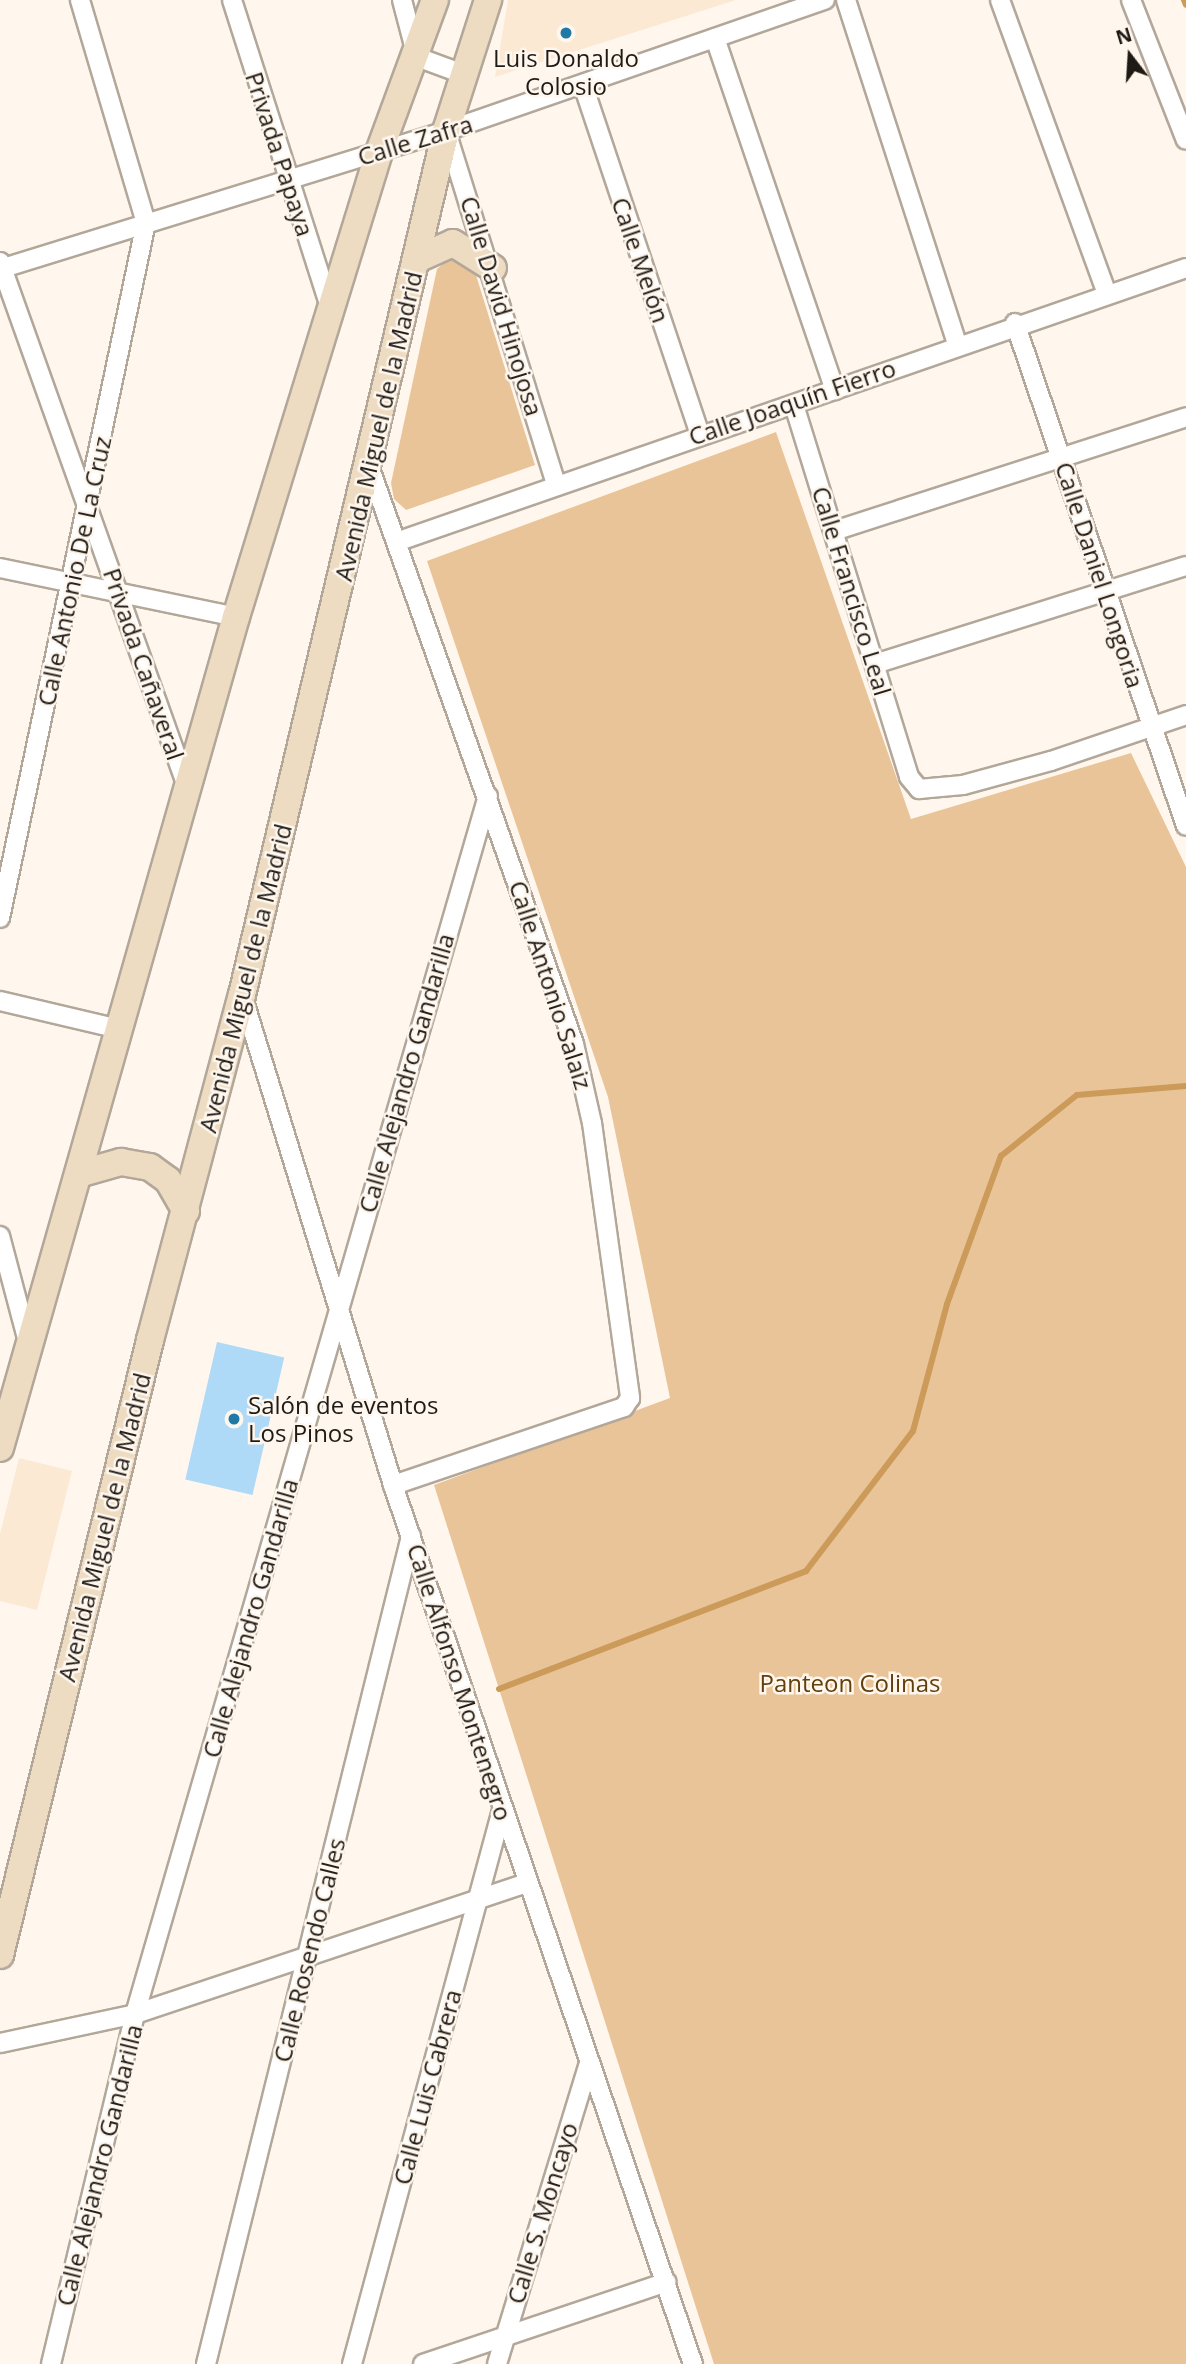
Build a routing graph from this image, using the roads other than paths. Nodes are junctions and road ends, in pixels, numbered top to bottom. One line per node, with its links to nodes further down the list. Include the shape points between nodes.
1 (80, 0): 18 (street)
2 (232, 0): 17 (street, Privada Papaya)
3 (402, 0): 11 (street)
4 (435, 0): 11 (main road)
5 (488, 0): 12 (main road, Avenida Miguel de la Madrid)
6 (825, 0): 10 (street, Calle Zafra)
7 (846, 0): 26 (street)
8 (1000, 0): 23 (street)
9 (1131, 0): 15 (street)
10 (715, 37): 13 (street, Calle Zafra); 27 (street)
11 (417, 57): 12 (street); 16 (main road)
12 (466, 75): 14 (main road, Avenida Miguel de la Madrid)
13 (583, 86): 14 (street, Calle Zafra); 30 (street, Calle Melón)
14 (446, 131): 16 (street, Calle Zafra); 19 (main road, Avenida Miguel de la Madrid); 21 (street, Calle David Hinojosa)
15 (1186, 140)
16 (379, 152): 17 (street, Calle Zafra); 24 (main road)
17 (286, 178): 18 (street, Calle Zafra); 24 (street, Privada Papaya)
18 (146, 223): 20 (street, Calle Zafra); 34 (street, Calle Antonio De La Cruz)
19 (417, 259): 21 (main road, via 453,243); 32 (main road, Avenida Miguel de la Madrid)
20 (1, 266): 34 (street, Privada Cañaveral)
21 (493, 268): 33 (street, Calle David Hinojosa)
22 (1186, 268): 23 (street, Calle Joaquín Fierro)
23 (1106, 291): 25 (street, Calle Joaquín Fierro)
24 (330, 307): 42 (main road)
25 (1015, 323): 26 (street, Calle Joaquín Fierro); 31 (street, Calle Daniel Longoria)
26 (957, 344): 27 (street, Calle Joaquín Fierro)
27 (835, 390): 28 (street, Calle Joaquín Fierro)
28 (794, 405): 30 (street, Calle Joaquín Fierro); 35 (street, Calle Francisco Leal)
29 (1186, 417): 31 (street)
30 (701, 434): 33 (street, Calle Joaquín Fierro)
31 (1062, 454): 35 (street); 40 (street, Calle Daniel Longoria)
32 (369, 466): 36 (street, Calle Antonio Salaiz); 50 (main road, Avenida Miguel de la Madrid)
33 (555, 482): 36 (street, Calle Joaquín Fierro)
34 (89, 505): 39 (street, Calle Antonio De La Cruz); 41 (street, Privada Cañaveral)
35 (834, 531): 43 (street, Calle Francisco Leal)
36 (399, 541): 47 (street, Calle Antonio Salaiz)
37 (1186, 566): 40 (street)
38 (0, 568): 39 (street)
39 (73, 585): 41 (street); 49 (street, Calle Antonio De La Cruz)
40 (1106, 591): 43 (street); 45 (street, Calle Daniel Longoria)
41 (120, 596): 42 (street); 46 (street, Privada Cañaveral)
42 (236, 617): 46 (main road)
43 (875, 664): 45 (street, Calle Francisco Leal, via 909,777 927,792)
44 (1186, 715): 45 (street)
45 (1148, 729): 48 (street, Calle Daniel Longoria)
46 (188, 789): 52 (main road)
47 (488, 796): 56 (street, Calle Alejandro Gandarilla); 59 (street, Calle Antonio Salaiz, via 585,1085 629,1398 624,1407)
48 (1186, 826)
49 (0, 918)
50 (242, 995): 54 (main road, Avenida Miguel de la Madrid); 56 (street, Calle Alfonso Montenegro)
51 (0, 1001): 52 (street)
52 (119, 1029): 53 (main road)
53 (82, 1173): 54 (main road, via 121,1161 150,1167 168,1180); 57 (main road)
54 (186, 1211): 64 (main road, Avenida Miguel de la Madrid)
55 (0, 1236): 57 (street)
56 (337, 1309): 59 (street, Calle Alfonso Montenegro); 66 (street, Calle Alejandro Gandarilla)
57 (29, 1345): 58 (main road)
58 (0, 1448)
59 (393, 1485): 60 (street, Calle Alfonso Montenegro)
60 (411, 1535): 61 (street, Calle Alfonso Montenegro); 65 (street, Calle Rosendo Calles)
61 (502, 1810): 62 (street, Calle Alfonso Montenegro); 63 (street, Calle Luis Cabrera)
62 (526, 1883): 63 (street); 68 (street, Calle Alfonso Montenegro)
63 (477, 1900): 65 (street); 73 (street, Calle Luis Cabrera)
64 (0, 1955)
65 (307, 1958): 66 (street); 72 (street, Calle Rosendo Calles)
66 (135, 2014): 67 (street); 71 (street, Calle Alejandro Gandarilla)
67 (0, 2043)
68 (589, 2063): 69 (street, Calle Alfonso Montenegro); 70 (street, Calle S. Moncayo)
69 (667, 2282): 70 (street); 76 (street, Calle Alfonso Montenegro)
70 (503, 2339): 74 (street); 75 (street, Calle S. Moncayo)
71 (51, 2364)
72 (206, 2364)
73 (352, 2364)
74 (423, 2364)
75 (497, 2364)
76 (693, 2364)

